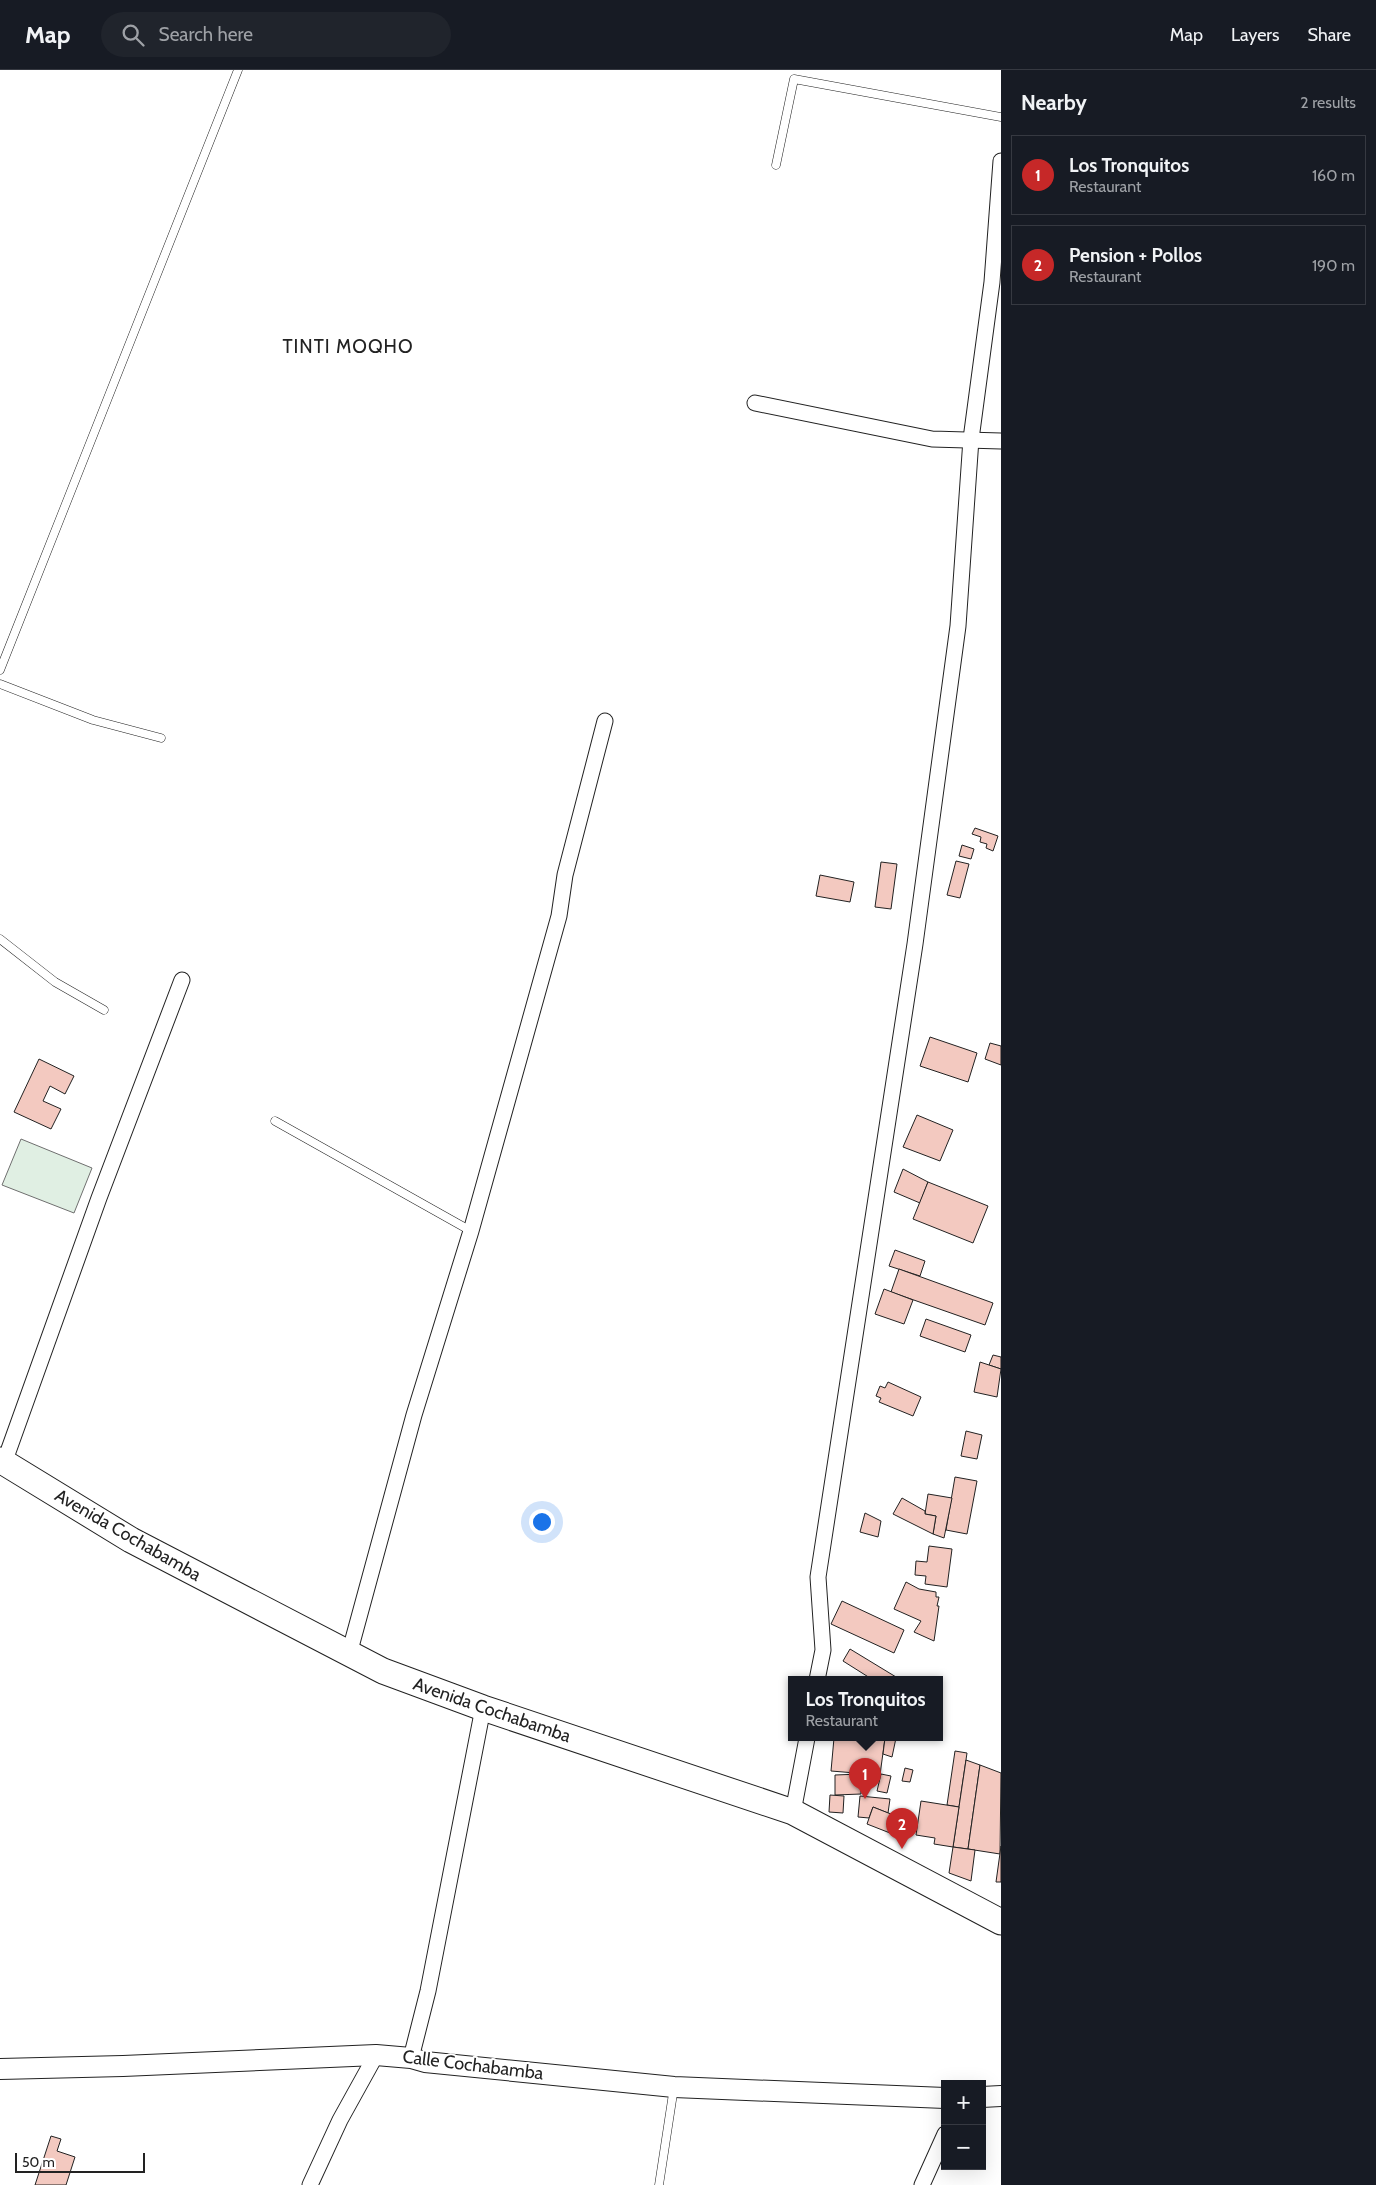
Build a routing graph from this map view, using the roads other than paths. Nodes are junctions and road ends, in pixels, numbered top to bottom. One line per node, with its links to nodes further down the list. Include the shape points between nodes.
1 (238, 70): 8 (lane)
2 (1001, 117): 4 (lane, via 794,79)
3 (1001, 161): 6 (street, via 992,282)
4 (776, 165)
5 (755, 403): 6 (street, via 932,439)
6 (972, 439): 7 (street); 19 (street, via 958,626 917,934 818,1577 823,1650)
7 (1001, 441)
8 (0, 670)
9 (0, 684): 11 (lane, via 93,720)
10 (605, 721): 16 (street, via 565,875 558,916)
11 (161, 738)
12 (0, 939): 14 (lane, via 55,982)
13 (182, 980): 17 (street)
14 (104, 1010)
15 (275, 1121): 16 (lane)
16 (471, 1230): 18 (street, via 414,1415)
17 (2, 1461): 18 (main road, Avenida Cochabamba, via 131,1540)
18 (349, 1654): 20 (main road, Avenida Cochabamba, via 383,1671)
19 (818, 1676)
20 (483, 1708): 22 (main road, Avenida Cochabamba); 25 (street, via 428,1991)
21 (805, 1741): 22 (street)
22 (793, 1812): 23 (main road, Avenida Cochabamba)
23 (1001, 1922)
24 (376, 2055): 25 (street, Calle Cochabamba); 26 (street, Calle Cochabamba); 32 (street, via 340,2120)
25 (411, 2058): 27 (street, Calle Cochabamba)
26 (0, 2069)
27 (674, 2087): 30 (street, Calle Cochabamba); 33 (lane)
28 (1001, 2096): 29 (street)
29 (986, 2097)
30 (941, 2098)
31 (941, 2143): 34 (street)
32 (310, 2185)
33 (659, 2185)
34 (922, 2185)

